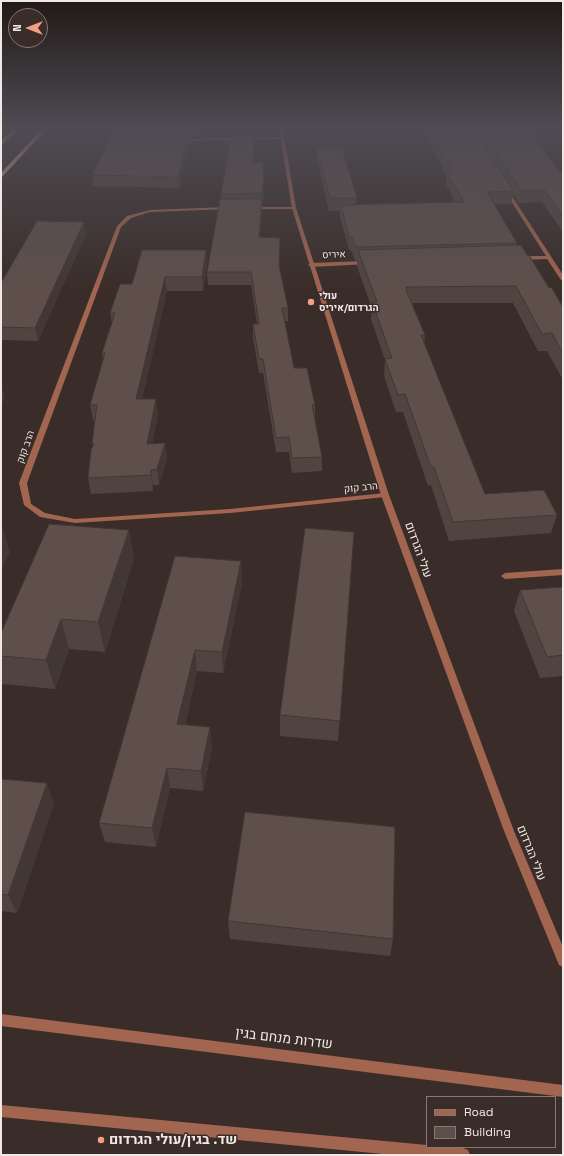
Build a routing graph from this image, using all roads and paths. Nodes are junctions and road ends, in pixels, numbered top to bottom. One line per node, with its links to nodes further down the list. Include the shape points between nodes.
1 (290, 183): 5 (street, עולי הגרדום)
2 (502, 183): 6 (street)
3 (231, 208): 11 (street, הרב קוק, via 150,211 129,217 119,226 23,483 28,504 43,515 75,521 230,512)
4 (247, 208): 5 (street)
5 (294, 208): 9 (street, עולי הגרדום)
6 (549, 257): 7 (street); 10 (street)
7 (517, 258)
8 (374, 263): 9 (street, איריס)
9 (311, 265): 11 (street, עולי הגרדום)
10 (563, 278)
11 (385, 495): 14 (street, עולי הגרדום, via 509,831)
12 (563, 572): 13 (street)
13 (504, 576)
14 (563, 961)
15 (1, 1020): 16 (street, שדרות מנחם בגין)
16 (563, 1091)
17 (1, 1111): 18 (street)
18 (463, 1155)

